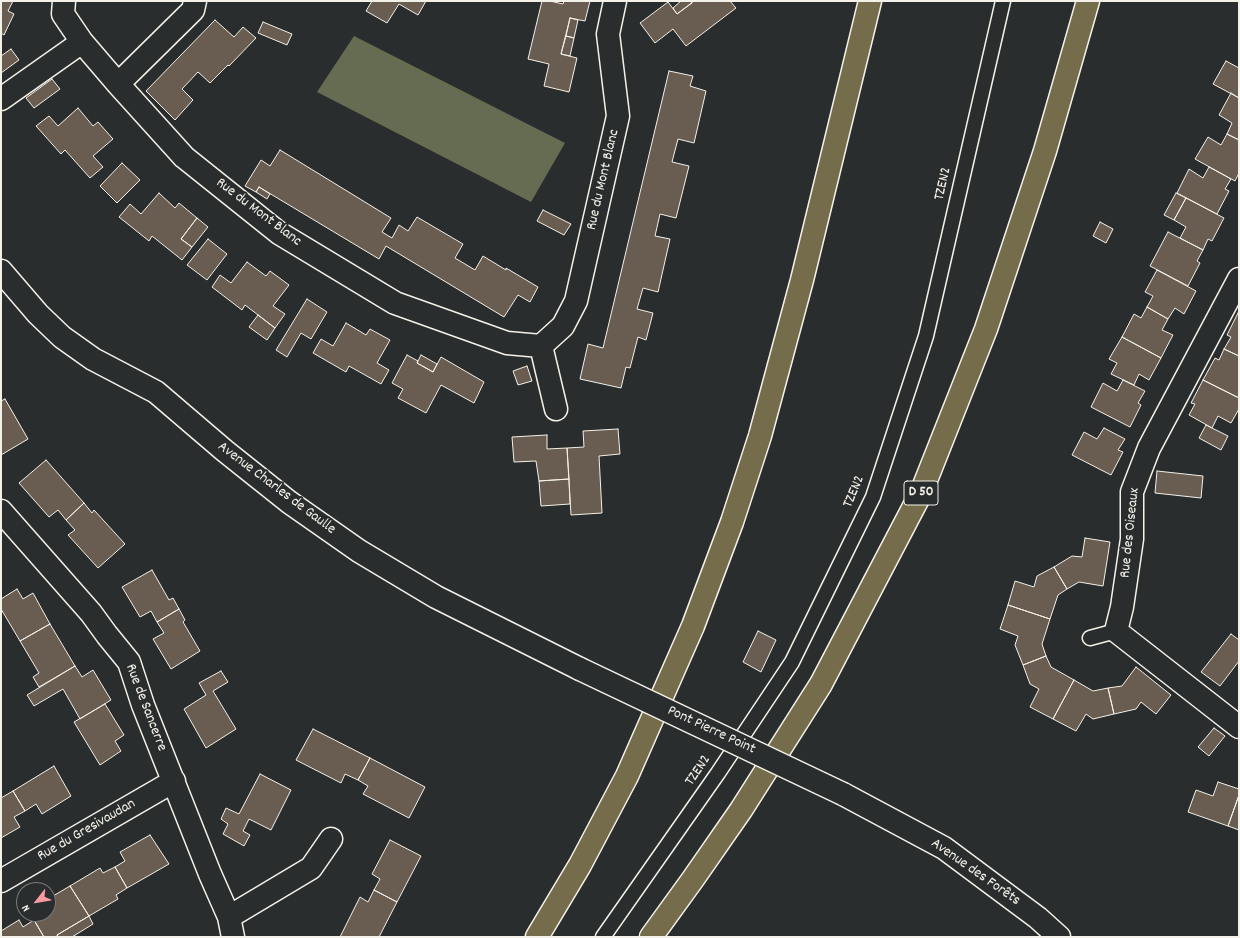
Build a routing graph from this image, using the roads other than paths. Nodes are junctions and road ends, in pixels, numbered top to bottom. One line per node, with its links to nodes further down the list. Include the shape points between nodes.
1 (64, 1): 7 (street, Rue du Mont Blanc, via 63,14)
2 (195, 1): 8 (street, via 193,10)
3 (615, 1): 12 (street, Rue du Mont Blanc, via 608,34 618,116 576,301 563,326)
4 (870, 1): 24 (main road, via 802,280 760,436 732,522 693,626 627,776 580,866)
5 (1003, 1): 25 (lane, TZEN2, via 926,336 873,497 792,662)
6 (1088, 1): 26 (main road, D 50, via 1045,151 986,328 921,493 821,684 741,810)
7 (82, 42): 8 (street, Rue du Mont Blanc); 9 (street)
8 (118, 84): 12 (street, Rue du Mont Blanc, via 184,157 279,233 394,303 507,343)
9 (1, 99)
10 (1, 271): 17 (street, Avenue Charles de Gaulle, via 38,314 62,337 93,359 156,392 289,502 353,547 436,597)
11 (1239, 279): 15 (street, Rue des Oiseaux, via 1149,448 1132,492 1132,539)
12 (541, 346): 13 (street)
13 (556, 409)
14 (1, 511): 19 (street, Rue de Sancerre, via 91,613 129,662)
15 (1116, 631): 16 (lane); 18 (street)
16 (1090, 638)
17 (580, 669): 20 (street, Pont Pierre Point, bridge)
18 (1239, 727)
19 (174, 782): 22 (street, Rue du Gresivaudan); 23 (street, Rue de Sancerre)
20 (843, 794): 27 (street, Avenue des Forêts, via 944,848 1038,918)
21 (331, 839): 23 (street, via 311,868)
22 (1, 880)
23 (231, 927)
24 (538, 937)
25 (603, 937)
26 (651, 937)
27 (1059, 937)

